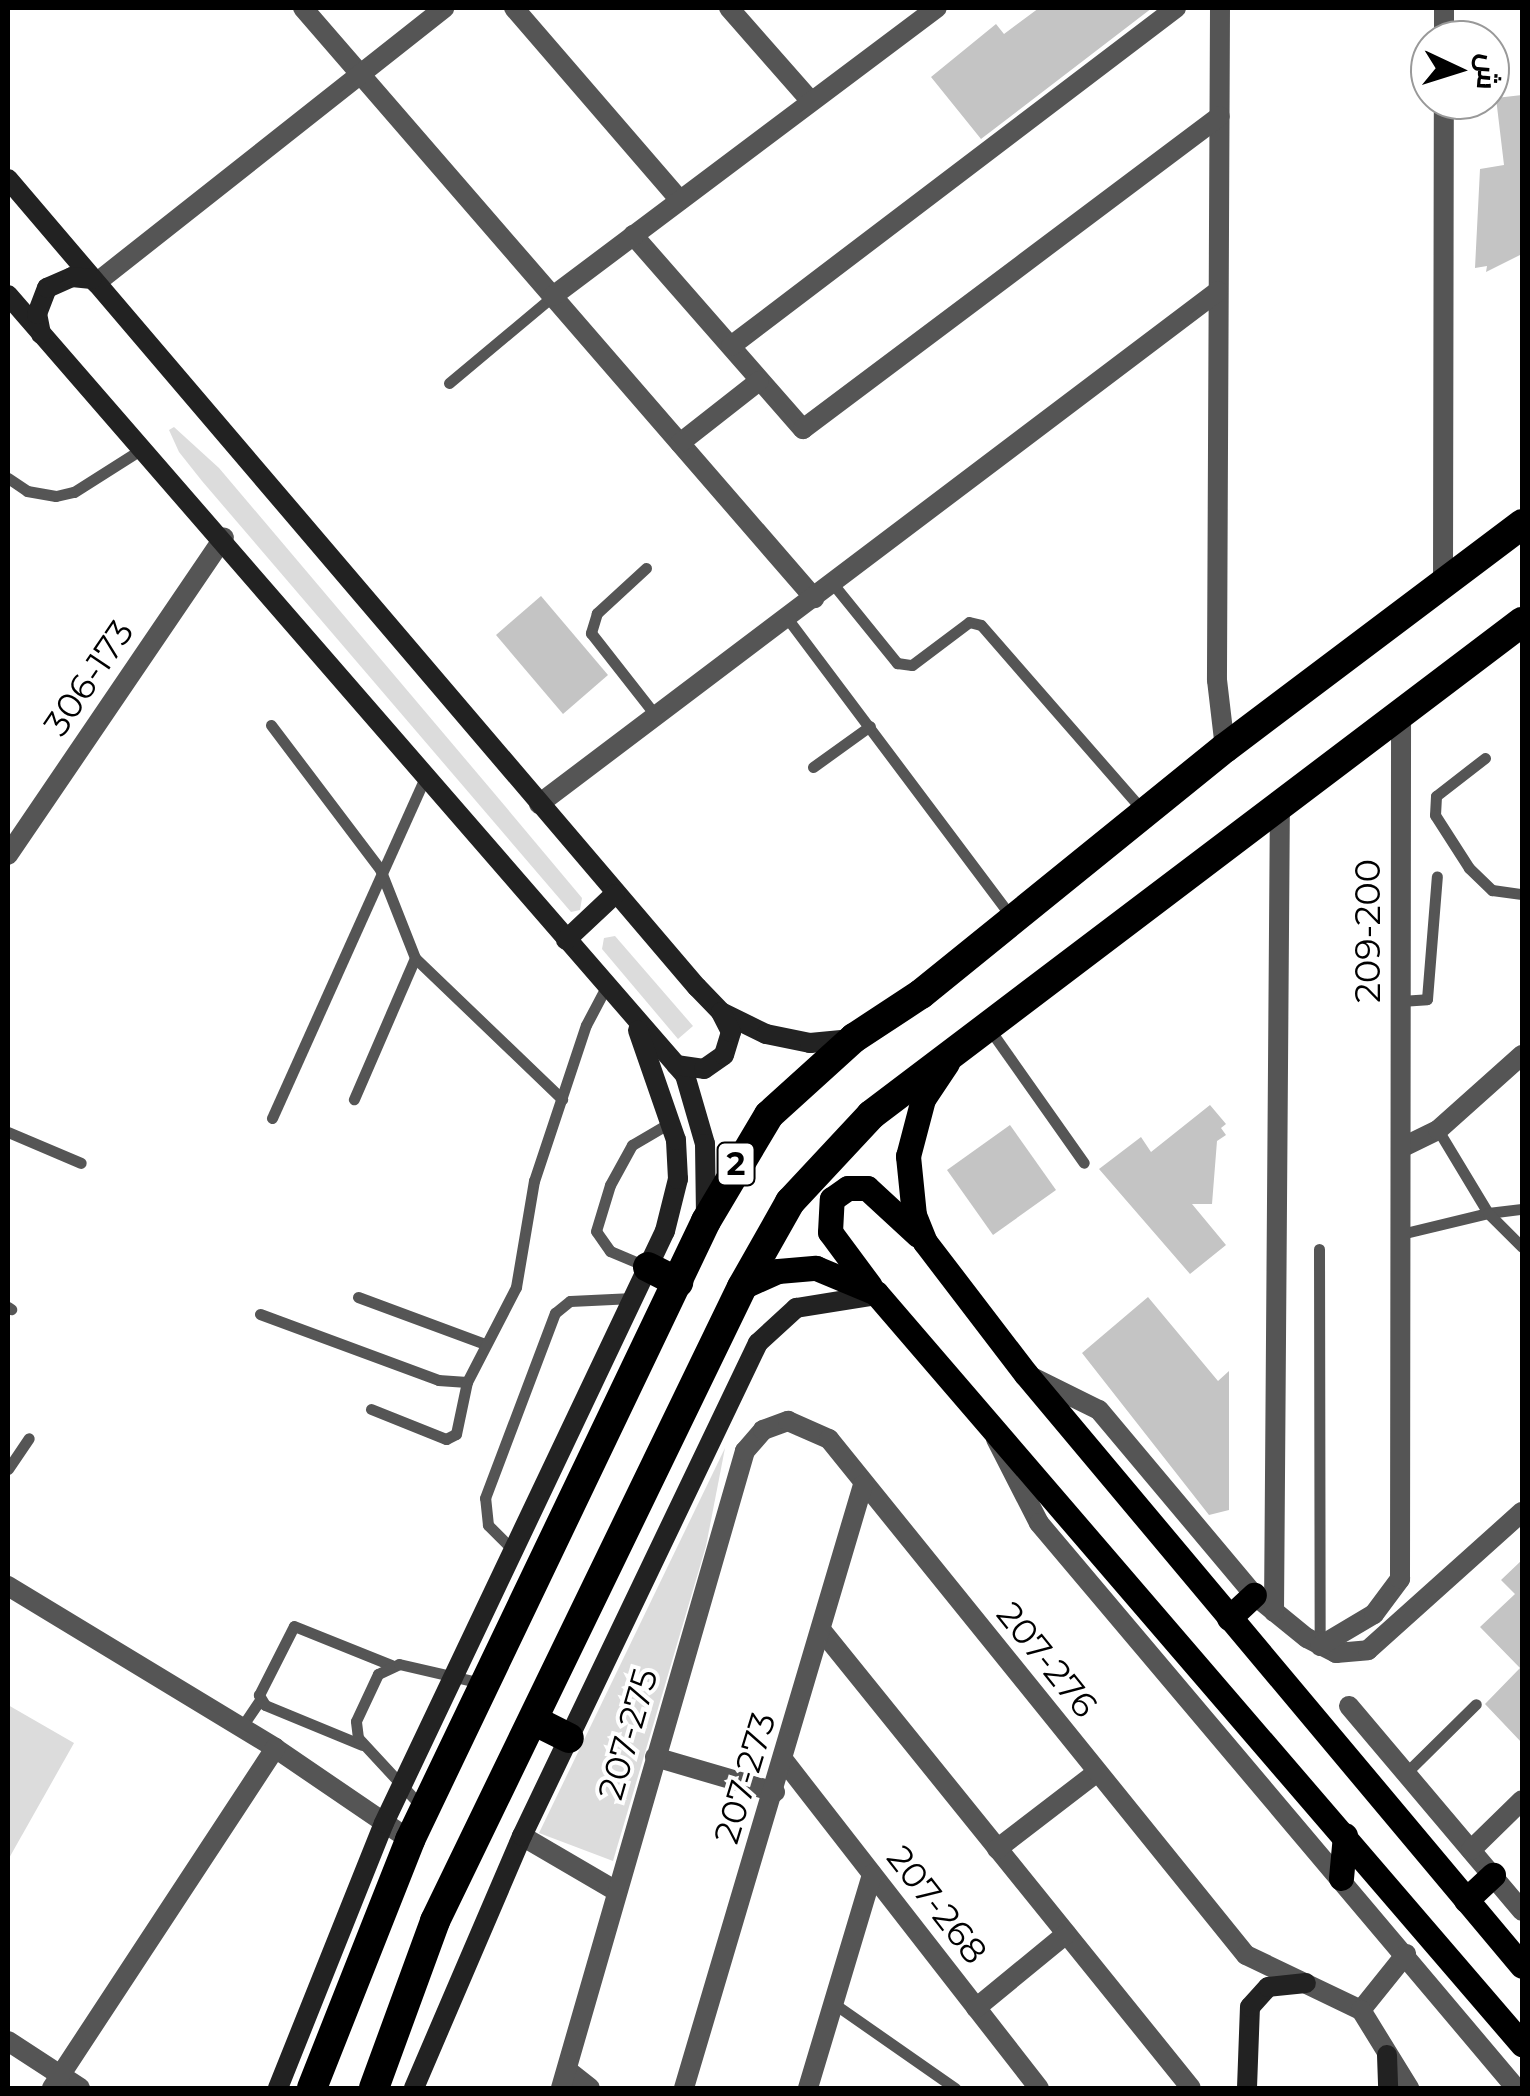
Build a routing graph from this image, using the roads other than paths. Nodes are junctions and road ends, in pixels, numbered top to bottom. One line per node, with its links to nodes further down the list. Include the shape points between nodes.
1 (303, 8): 8 (street)
2 (444, 8): 8 (street)
3 (514, 8): 13 (street)
4 (729, 8): 9 (street)
5 (937, 8): 9 (street)
6 (1176, 8): 20 (street)
7 (1220, 8): 10 (street)
8 (360, 74): 15 (street); 18 (street)
9 (809, 99): 13 (street)
10 (1220, 116): 16 (street); 21 (street, via 803,430)
11 (1444, 120): 29 (street)
12 (8, 179): 15 (street)
13 (680, 200): 14 (street)
14 (633, 236): 18 (street); 20 (street)
15 (94, 281): 19 (street, via 72,277 47,288 37,314); 43 (street)
16 (1218, 291): 30 (street); 38 (street, via 1217,680)
17 (8, 294): 19 (street)
18 (553, 296): 22 (lane); 23 (street)
19 (42, 334): 24 (street)
20 (731, 346): 21 (street)
21 (759, 381): 23 (street)
22 (448, 383)
23 (680, 442): 31 (street)
24 (145, 447): 25 (lane, via 74,492 27,491); 27 (street)
25 (8, 478)
26 (1522, 524): 29 (highway, 2)
27 (224, 536): 41 (street); 45 (street, 306-173)
28 (646, 568): 35 (lane, via 597,613 591,633)
29 (1442, 580): 38 (highway, 2)
30 (832, 584): 31 (street); 44 (lane, via 897,663 912,665 970,622 980,624)
31 (814, 598): 32 (street)
32 (787, 618): 35 (street); 37 (lane)
33 (1522, 622): 34 (highway, 2)
34 (1401, 715): 42 (highway, 2); 54 (street, 209-200)
35 (656, 716): 43 (street)
36 (270, 725): 46 (lane)
37 (870, 726): 40 (lane); 50 (lane)
38 (1225, 748): 44 (highway, 2)
39 (1485, 758): 49 (lane, via 1436,796 1434,815 1468,868 1492,890)
40 (813, 767)
41 (426, 775): 46 (lane); 51 (street)
42 (1280, 802): 57 (highway, 2); 97 (street)
43 (539, 804): 48 (street)
44 (1146, 815): 50 (highway, 2)
45 (8, 856)
46 (380, 869): 52 (lane); 64 (lane)
47 (1438, 876): 54 (lane, via 1426,999)
48 (615, 894): 51 (street); 55 (street)
49 (1522, 894)
50 (1014, 920): 58 (highway, 2)
51 (566, 940): 53 (street)
52 (414, 958): 62 (lane); 63 (lane)
53 (606, 987): 56 (street); 63 (lane)
54 (1400, 1001): 68 (street, 209-200)
55 (722, 1012): 58 (street, via 788,1040); 61 (street, via 731,1032 720,1060 698,1070)
56 (634, 1019): 61 (street); 65 (street)
57 (988, 1027): 59 (highway, 2); 70 (lane)
58 (854, 1038): 73 (highway, 2, via 769,1115)
59 (958, 1051): 75 (main road, via 923,1098 913,1126 908,1185); 80 (highway, 2, via 828,1156 790,1202)
60 (1522, 1055): 66 (street)
61 (676, 1064): 73 (street, via 702,1125)
62 (354, 1099)
63 (562, 1100): 85 (lane, via 534,1181 516,1287)
64 (272, 1118)
65 (672, 1121): 78 (street, via 678,1179); 78 (lane, via 632,1144 596,1232 610,1251)
66 (1438, 1130): 68 (street); 72 (lane)
67 (8, 1132): 69 (lane)
68 (1401, 1148): 74 (street, 209-200)
69 (81, 1163)
70 (1084, 1163)
71 (1522, 1209): 72 (lane)
72 (1488, 1213): 74 (lane); 76 (lane)
73 (706, 1221): 79 (highway, 2)
74 (1401, 1234): 100 (street, 209-200, via 1400,1585 1374,1614)
75 (925, 1242): 81 (main road, via 867,1188 848,1188 832,1199 830,1232); 86 (main road)
76 (1522, 1247)
77 (1319, 1249): 100 (lane)
78 (648, 1267): 79 (highway); 83 (street)
79 (678, 1282): 102 (highway, 2)
80 (742, 1287): 81 (main road, via 778,1271 816,1268); 106 (highway, 2)
81 (876, 1294): 90 (main road); 108 (street, via 796,1308 758,1342)
82 (358, 1297): 85 (lane)
83 (634, 1298): 95 (street); 95 (lane, via 570,1301 555,1313 485,1498 488,1525)
84 (260, 1314): 87 (lane, via 438,1380)
85 (486, 1344): 87 (lane)
86 (1026, 1374): 97 (street, via 1099,1410); 98 (main road)
87 (467, 1382): 88 (lane, via 456,1434 446,1439)
88 (371, 1410)
89 (788, 1421): 93 (street, 207-276, via 829,1439); 111 (street, 207-275, via 763,1430 745,1451)
90 (991, 1423): 120 (main road); 127 (street, via 1038,1523)
91 (29, 1438): 92 (lane)
92 (8, 1469)
93 (863, 1485): 99 (street, 207-273); 113 (street, 207-276)
94 (1522, 1512): 100 (street, via 1368,1650 1351,1656)
95 (514, 1551): 102 (street)
96 (8, 1586): 107 (street)
97 (1264, 1603): 98 (main road); 100 (street)
98 (1229, 1618): 129 (main road)
99 (822, 1632): 112 (street, 207-273); 123 (street)
100 (1320, 1646)
101 (391, 1665): 102 (lane); 103 (lane, via 294,1626); 109 (lane, via 378,1674 356,1721)
102 (470, 1681): 115 (street); 118 (highway, 2)
103 (260, 1700): 107 (lane); 109 (lane)
104 (1476, 1704): 114 (lane)
105 (1349, 1706): 114 (street)
106 (533, 1720): 108 (highway); 146 (highway, 2, via 436,1921)
107 (242, 1728): 110 (street)
108 (569, 1738): 121 (street)
109 (362, 1744): 115 (lane)
110 (276, 1748): 119 (street); 142 (street)
111 (656, 1757): 116 (street); 128 (street, 207-275)
112 (785, 1762): 116 (street, 207-273); 125 (street, 207-268)
113 (1096, 1773): 123 (street); 134 (street, 207-276, via 1246,1956)
114 (1406, 1773): 124 (street)
115 (402, 1786): 118 (lane); 119 (street)
116 (776, 1792): 149 (street, 207-273)
117 (1522, 1800): 124 (street)
118 (425, 1810): 122 (highway, 2)
119 (384, 1823): 122 (street); 144 (street)
120 (1345, 1835): 127 (main road); 139 (main road)
121 (522, 1836): 128 (street); 147 (street)
122 (410, 1840): 145 (highway, 2)
123 (998, 1849): 131 (street)
124 (1471, 1850): 126 (street)
125 (872, 1874): 135 (street); 136 (street, 207-268)
126 (1492, 1876): 129 (main road); 130 (street)
127 (1341, 1878): 132 (street)
128 (616, 1891): 141 (street, 207-275)
129 (1466, 1900): 133 (main road)
130 (1522, 1911)
131 (1066, 1934): 136 (street); 153 (street)
132 (1406, 1954): 137 (street); 157 (street)
133 (1522, 1966)
134 (1306, 1983): 137 (street); 154 (street, via 1268,1987 1250,2007)
135 (833, 2003): 150 (street); 151 (lane)
136 (976, 2008): 152 (street, 207-268)
137 (1361, 2010): 140 (street)
138 (8, 2041): 142 (street)
139 (1522, 2044)
140 (1387, 2056): 155 (street); 156 (street)
141 (564, 2079): 148 (street)
142 (56, 2082): 143 (street)
143 (80, 2088)
144 (278, 2088)
145 (312, 2088)
146 (374, 2088)
147 (414, 2088)
148 (590, 2088)
149 (684, 2088)
150 (808, 2088)
151 (955, 2088)
152 (1039, 2088)
153 (1191, 2088)
154 (1247, 2088)
155 (1388, 2088)
156 (1409, 2088)
157 (1516, 2088)

